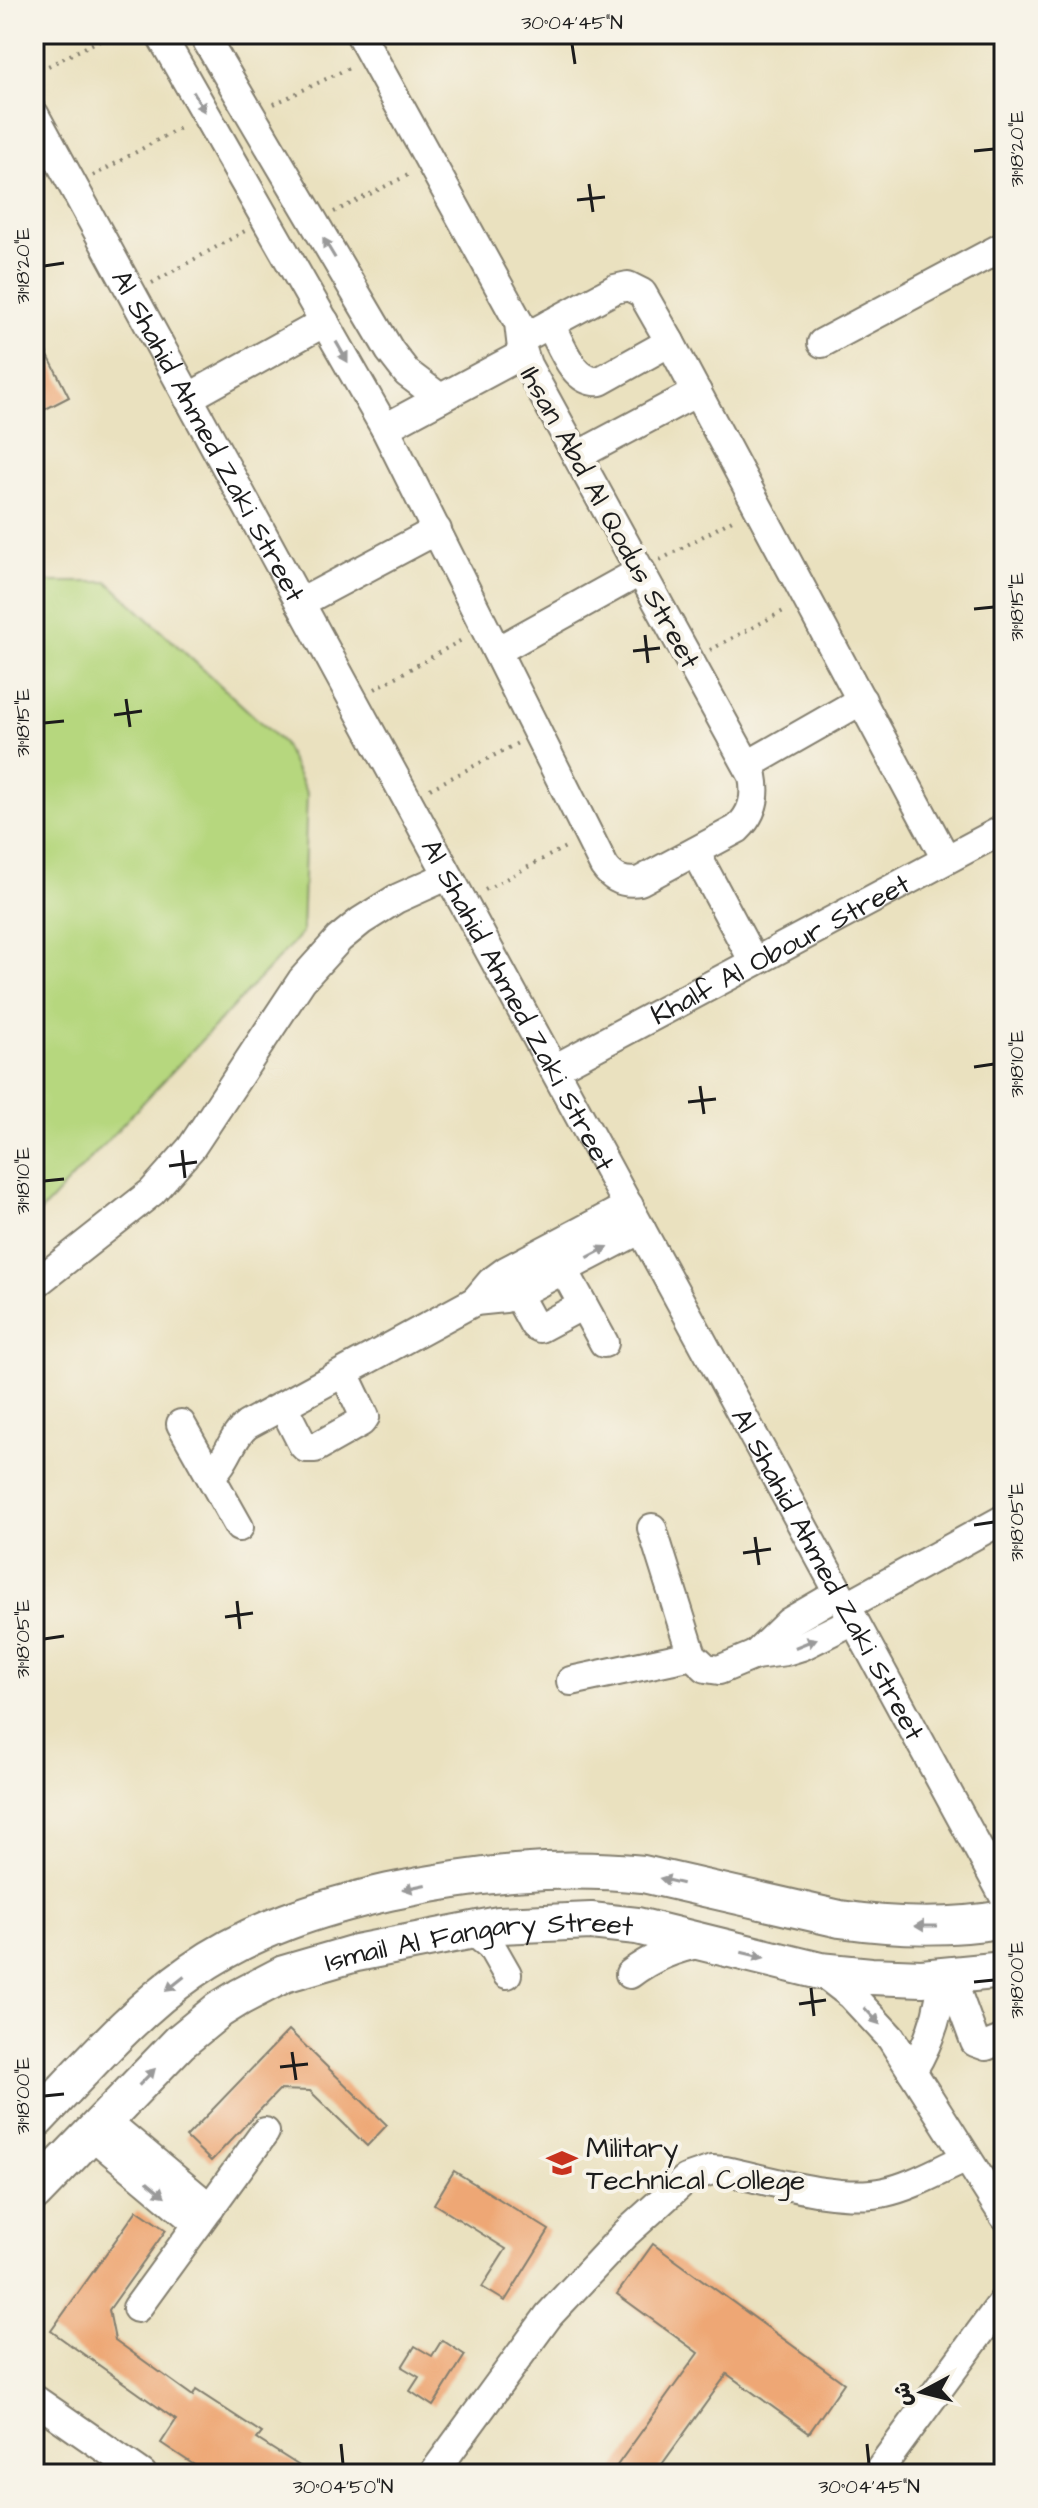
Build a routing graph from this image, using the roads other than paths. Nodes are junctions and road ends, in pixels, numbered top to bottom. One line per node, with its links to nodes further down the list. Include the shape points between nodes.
1 (160, 34): 6 (street, Ihsan Abd Al Qodus Street, one-way to 6)
2 (203, 34): 13 (street, one-way to 2, via 407,373 390,351)
3 (366, 45): 10 (street, Ihsan Abd Al Qodus Street, via 519,323)
4 (34, 114): 12 (street, Al Shahid Ahmed Zaki Street)
5 (1004, 246): 9 (street)
6 (325, 322): 12 (street); 14 (street, Ihsan Abd Al Qodus Street, one-way to 14)
7 (550, 324): 8 (street, via 628,286 642,293); 8 (street, via 588,381 600,381); 10 (street)
8 (670, 342): 11 (street)
9 (822, 343)
10 (522, 346): 13 (street); 15 (street, Ihsan Abd Al Qodus Street)
11 (697, 392): 15 (street); 20 (street)
12 (188, 398): 18 (street, Al Shahid Ahmed Zaki Street)
13 (440, 398): 14 (street)
14 (385, 428): 16 (street, Ihsan Abd Al Qodus Street)
15 (577, 456): 17 (street, Ihsan Abd Al Qodus Street)
16 (437, 530): 18 (street); 19 (street, Ihsan Abd Al Qodus Street)
17 (641, 571): 19 (street); 21 (street, Ihsan Abd Al Qodus Street)
18 (300, 603): 25 (street, Al Shahid Ahmed Zaki Street)
19 (491, 639): 23 (street, Ihsan Abd Al Qodus Street, via 609,873 623,881 640,881)
20 (862, 700): 21 (street); 24 (street)
21 (748, 765): 23 (street, Ihsan Abd Al Qodus Street, via 755,787 745,821)
22 (1004, 829): 24 (street, Khalf Al Obour Street)
23 (695, 852): 26 (street)
24 (946, 859): 26 (street, Khalf Al Obour Street)
25 (447, 876): 27 (street, Al Shahid Ahmed Zaki Street); 30 (street, via 396,899 330,948 302,980 182,1159 152,1192)
26 (754, 962): 27 (street, Khalf Al Obour Street)
27 (554, 1069): 28 (street, Al Shahid Ahmed Zaki Street)
28 (635, 1218): 29 (street, one-way to 28); 32 (street, via 506,1271); 42 (street, Al Shahid Ahmed Zaki Street)
29 (564, 1270): 31 (street); 33 (street)
30 (34, 1285)
31 (517, 1294): 32 (street); 33 (street, via 540,1328)
32 (475, 1301): 35 (street)
33 (583, 1305): 34 (street)
34 (604, 1343)
35 (344, 1373): 36 (street); 36 (street, via 365,1417 315,1448 303,1445)
36 (283, 1406): 38 (street, via 242,1429)
37 (181, 1424): 38 (street)
38 (210, 1475): 40 (street)
39 (1004, 1519): 42 (street)
40 (239, 1527)
41 (652, 1528): 43 (street)
42 (846, 1606): 43 (street, via 802,1646 712,1670); 45 (street, Al Shahid Ahmed Zaki Street)
43 (692, 1655): 44 (street)
44 (571, 1681)
45 (1004, 1896)
46 (1004, 1919): 56 (main road, Ismail Al Fangary Street, one-way to 56, via 928,1927 869,1924 619,1872 519,1871 444,1880 317,1910 217,1955 150,2004)
47 (470, 1929): 48 (main road, Ismail Al Fangary Street, via 591,1921 637,1926); 51 (street, via 491,1946); 57 (main road, Ismail Al Fangary Street, one-way to 47, via 199,2025 262,1985 320,1963)
48 (702, 1943): 50 (main road, Ismail Al Fangary Street, one-way to 50); 52 (street, via 658,1956)
49 (1004, 1970): 53 (main road, Ismail Al Fangary Street)
50 (820, 1971): 53 (main road, Ismail Al Fangary Street); 55 (street, one-way to 55, via 879,2023)
51 (507, 1974)
52 (630, 1974)
53 (947, 1977): 54 (street, via 975,2042 986,2046); 55 (street, via 937,2017)
54 (1004, 2039)
55 (912, 2071): 59 (street)
56 (34, 2122)
57 (98, 2127): 60 (main road, Ismail Al Fangary Street); 61 (street)
58 (265, 2132): 61 (street)
59 (965, 2159): 62 (street); 67 (street, via 901,2187 863,2195 725,2171 686,2179 568,2292)
60 (34, 2193)
61 (204, 2216): 64 (street)
62 (1004, 2216)
63 (1004, 2300): 68 (street)
64 (137, 2308)
65 (34, 2399): 66 (street)
66 (142, 2474)
67 (433, 2474)
68 (876, 2474)

